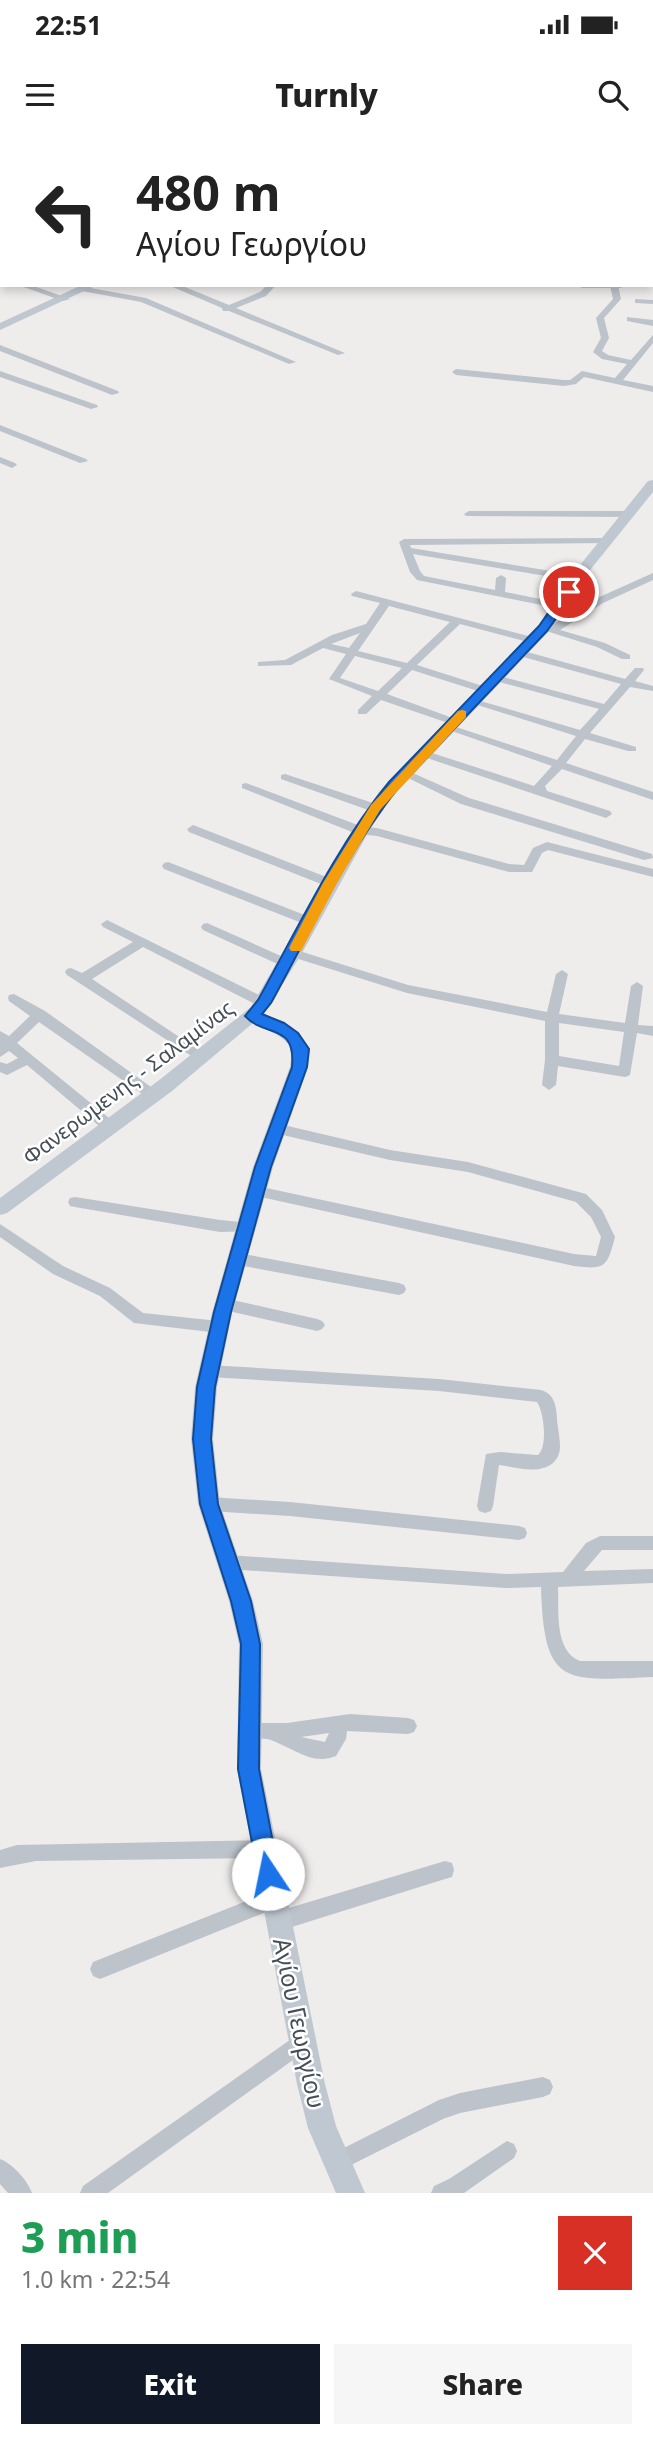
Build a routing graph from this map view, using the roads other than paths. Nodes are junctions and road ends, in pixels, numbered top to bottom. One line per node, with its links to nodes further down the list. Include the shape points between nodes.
1 (28, 287): 7 (street)
2 (88, 287): 7 (main road); 8 (street)
3 (178, 287): 8 (street, via 168,297)
4 (181, 287): 11 (street)
5 (270, 287): 11 (street)
6 (614, 287): 23 (street, via 617,299 600,318 605,338 597,352)
7 (66, 299): 14 (main road)
8 (143, 300): 20 (street)
9 (638, 300): 10 (street)
10 (653, 302)
11 (226, 309): 15 (street)
12 (630, 319): 13 (street)
13 (653, 323)
14 (1, 326)
15 (299, 337): 16 (street); 21 (street)
16 (289, 342)
17 (651, 344): 23 (street)
18 (279, 347): 20 (street)
19 (0, 348): 28 (street)
20 (268, 352): 22 (street)
21 (341, 353)
22 (292, 362)
23 (634, 363): 26 (street)
24 (456, 372): 26 (street, via 564,383 582,374)
25 (0, 374): 29 (street)
26 (617, 382): 27 (street)
27 (653, 389)
28 (116, 393)
29 (94, 407)
30 (0, 428): 32 (street)
31 (0, 460): 33 (street)
32 (83, 461)
33 (12, 465)
34 (653, 484): 36 (main road, Φανερωμενης - Σαλαμίνας)
35 (469, 514): 36 (street)
36 (631, 514): 37 (main road, Φανερωμενης - Σαλαμίνας)
37 (606, 541): 38 (street); 44 (main road, Φανερωμενης - Σαλαμίνας)
38 (464, 542): 39 (street, via 404,541); 40 (street)
39 (408, 550): 40 (street); 41 (street)
40 (441, 555): 41 (street); 44 (street)
41 (418, 575): 46 (street)
42 (653, 576): 51 (street)
43 (501, 578): 46 (street)
44 (577, 578): 48 (main road, Φανερωμενης - Σαλαμίνας)
45 (356, 594): 47 (street)
46 (500, 594): 48 (street)
47 (386, 602): 49 (street); 50 (street)
48 (561, 606): 51 (main road, Φανερωμενης - Σαλαμίνας)
49 (457, 621): 51 (street); 57 (street)
50 (370, 626): 52 (street); 53 (street)
51 (543, 633): 54 (main road, Φανερωμενης - Σαλαμίνας); 55 (street, via 601,645)
52 (323, 645): 53 (street); 56 (street, via 288,663)
53 (352, 653): 57 (street); 63 (street, via 334,679)
54 (520, 653): 59 (main road, Φανερωμενης - Σαλαμίνας); 60 (street)
55 (626, 656)
56 (262, 664)
57 (412, 667): 62 (street); 63 (street)
58 (639, 670): 60 (street)
59 (496, 678): 62 (main road, Φανερωμενης - Σαλαμίνας); 65 (street)
60 (628, 684): 61 (street); 65 (street)
61 (650, 689)
62 (485, 690): 64 (main road, Φανερωμενης - Σαλαμίνας)
63 (380, 695): 66 (street); 67 (street)
64 (473, 702): 67 (main road, Φανερωμενης - Σαλαμίνας); 68 (street)
65 (607, 708): 68 (street)
66 (362, 712)
67 (452, 725): 70 (main road, Φανερωμενης - Σαλαμίνας); 71 (street)
68 (582, 735): 69 (street); 71 (street)
69 (632, 749)
70 (425, 754): 72 (main road, Φανερωμενης - Σαλαμίνας); 75 (street)
71 (560, 763): 75 (street, via 539,785); 76 (street)
72 (405, 773): 77 (main road, Φανερωμενης - Σαλαμίνας); 81 (street, via 458,798)
73 (285, 778): 77 (street)
74 (246, 786): 80 (street)
75 (543, 794): 78 (street)
76 (653, 796)
77 (375, 808): 80 (main road, Φανερωμενης - Σαλαμίνας)
78 (606, 814)
79 (193, 829): 84 (street)
80 (361, 831): 83 (street, via 522,871 528,869 537,851 547,846); 84 (main road, Φανερωμενης - Σαλαμίνας)
81 (648, 857)
82 (168, 866): 85 (street)
83 (653, 873)
84 (330, 883): 85 (main road, Φανερωμενης - Σαλαμίνας)
85 (311, 922): 89 (main road, Φανερωμενης - Σαλαμίνας)
86 (107, 924): 88 (street)
87 (207, 927): 89 (street)
88 (142, 942): 94 (street); 99 (street, via 77,975)
89 (290, 958): 94 (main road, Φανερωμενης - Σαλαμίνας); 95 (street, via 407,989)
90 (562, 974): 95 (street)
91 (637, 986): 96 (street)
92 (14, 998): 93 (street)
93 (40, 1014): 98 (street); 104 (street)
94 (253, 1014): 99 (main road, Φανερωμενης - Σαλαμίνας); 104 (main road, via 212,1062); 106 (main road, Αγίου Γεωργίου, via 293,1037 301,1049 299,1067)
95 (552, 1018): 96 (street); 101 (street)
96 (630, 1028): 97 (street); 101 (street, via 623,1073)
97 (653, 1031)
98 (3, 1044): 100 (street)
99 (201, 1056): 104 (main road, Φανερωμενης - Σαλαμίνας)
100 (28, 1059): 102 (street, via 7,1070); 105 (street)
101 (552, 1060): 103 (street)
102 (0, 1067)
103 (549, 1085)
104 (159, 1090): 105 (main road, Φανερωμενης - Σαλαμίνας)
105 (109, 1126): 109 (main road, Φανερωμενης - Σαλαμίνας)
106 (275, 1128): 107 (main road, Αγίου Γεωργίου); 107 (street, via 390,1155 468,1167 581,1198 597,1213 608,1237 605,1252 596,1263 575,1260)
107 (257, 1191): 110 (main road, Αγίου Γεωργίου)
108 (75, 1202): 110 (street)
109 (0, 1208)
110 (247, 1227): 112 (main road, Αγίου Γεωργίου)
111 (0, 1230): 116 (street, via 58,1270 105,1292 139,1319)
112 (238, 1259): 113 (street); 114 (main road, Αγίου Γεωργίου)
113 (399, 1289)
114 (225, 1304): 115 (street); 116 (main road, Αγίου Γεωργίου)
115 (317, 1325)
116 (219, 1327): 117 (main road, Αγίου Γεωργίου)
117 (209, 1371): 118 (main road, Αγίου Γεωργίου, via 202,1439); 119 (street, via 541,1396 550,1406 554,1444 550,1456 533,1464 492,1459)
118 (209, 1504): 120 (street); 122 (main road, Αγίου Γεωργίου)
119 (485, 1506)
120 (519, 1533)
121 (653, 1543): 124 (street, via 600,1543)
122 (228, 1562): 124 (street, via 459,1579); 127 (main road, Αγίου Γεωργίου, via 251,1644)
123 (653, 1576): 124 (street)
124 (558, 1580): 125 (street, via 550,1624 557,1653 566,1666 581,1671)
125 (653, 1669)
126 (408, 1726): 127 (street, via 339,1724 330,1750 319,1752)
127 (260, 1731): 128 (main road, Αγίου Γεωργίου, via 249,1769)
128 (263, 1849): 129 (street, via 36,1852); 131 (main road, Αγίου Γεωργίου)
129 (0, 1859)
130 (445, 1870): 131 (street)
131 (276, 1910): 132 (street); 133 (main road, Αγίου Γεωργίου)
132 (100, 1969)
133 (304, 2040): 136 (main road, Αγίου Γεωργίου, via 322,2128); 139 (street)
134 (543, 2087): 136 (street, via 460,2102)
135 (507, 2151): 141 (street)
136 (335, 2163): 140 (main road, Αγίου Γεωργίου)
137 (0, 2169): 138 (street)
138 (22, 2193)
139 (90, 2193)
140 (351, 2193)
141 (441, 2193)

